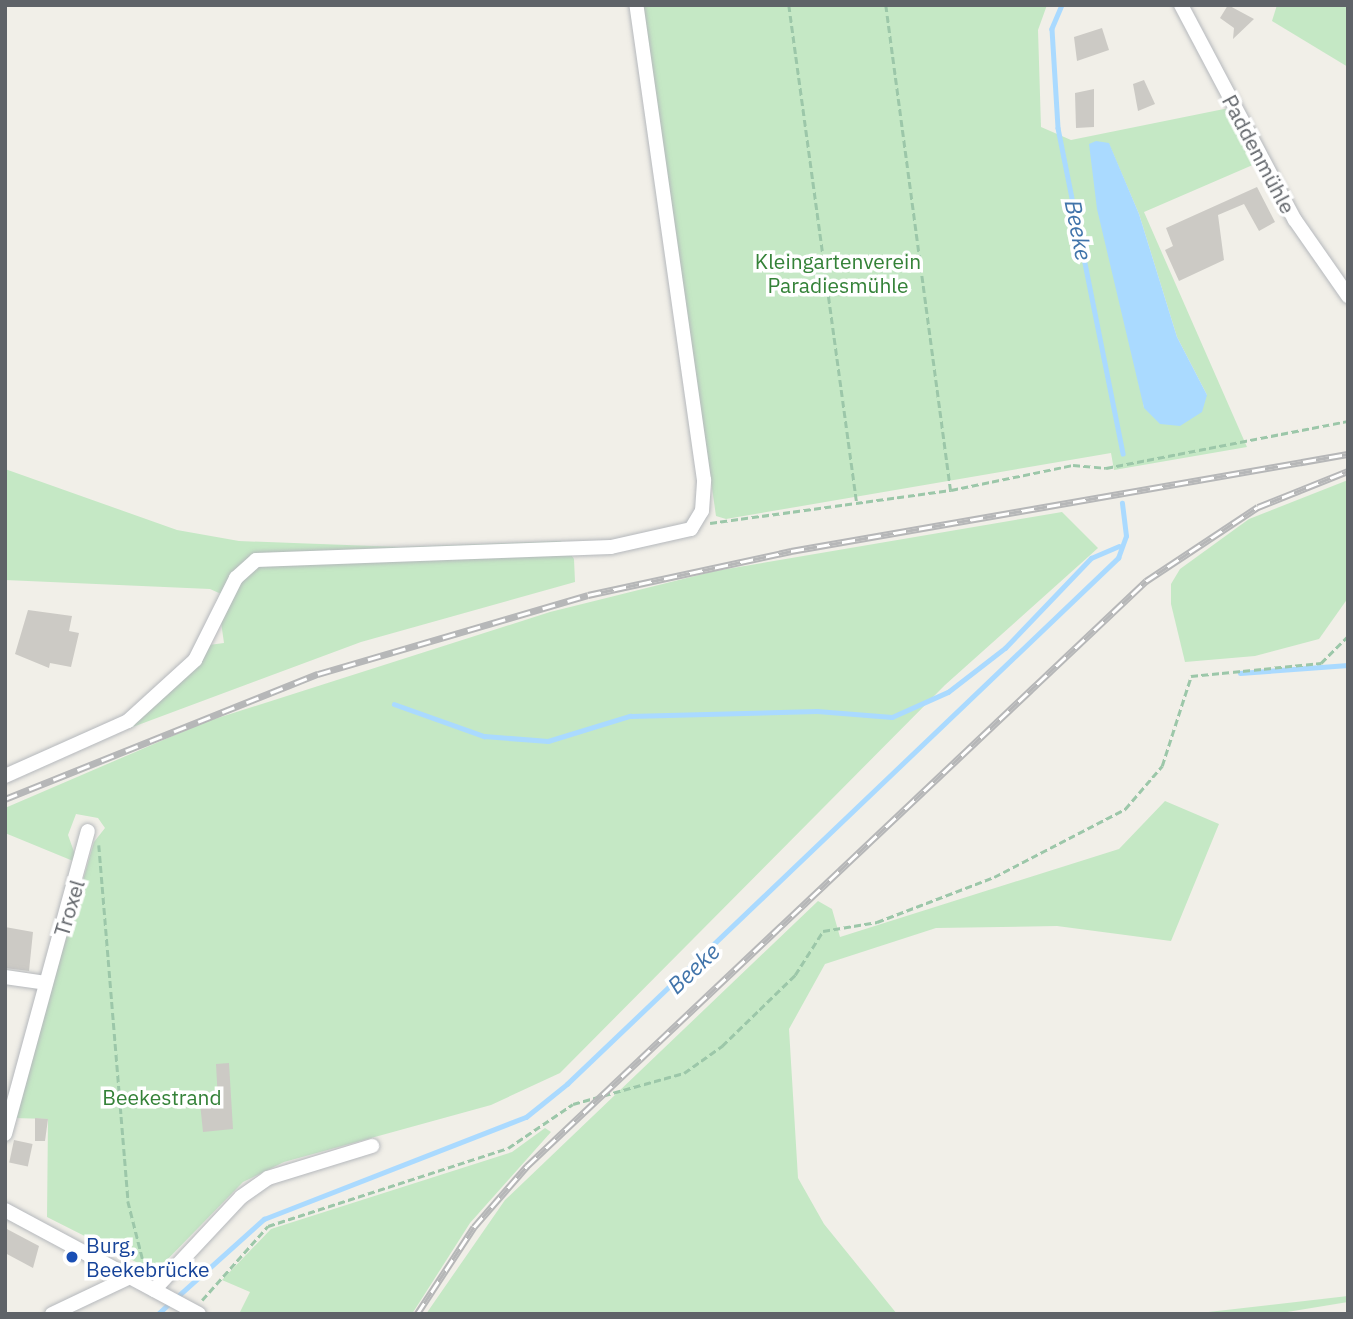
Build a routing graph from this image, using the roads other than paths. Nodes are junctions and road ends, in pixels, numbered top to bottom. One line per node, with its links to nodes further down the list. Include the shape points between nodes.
1 (636, 5): 4 (street, via 704,480 698,520 678,535 611,547 256,560 236,578 195,660 128,721)
2 (1181, 5): 3 (street, Paddenmühle, via 1295,220)
3 (1348, 296)
4 (5, 776)
5 (88, 831): 7 (street, Troxel)
6 (5, 977): 7 (street)
7 (46, 984): 8 (street, Troxel)
8 (5, 1134)
9 (372, 1146): 12 (street, via 268,1178 241,1197)
10 (5, 1210): 11 (street)
11 (130, 1277): 12 (street); 14 (street)
12 (161, 1289): 13 (street)
13 (192, 1310)
14 (52, 1314)

